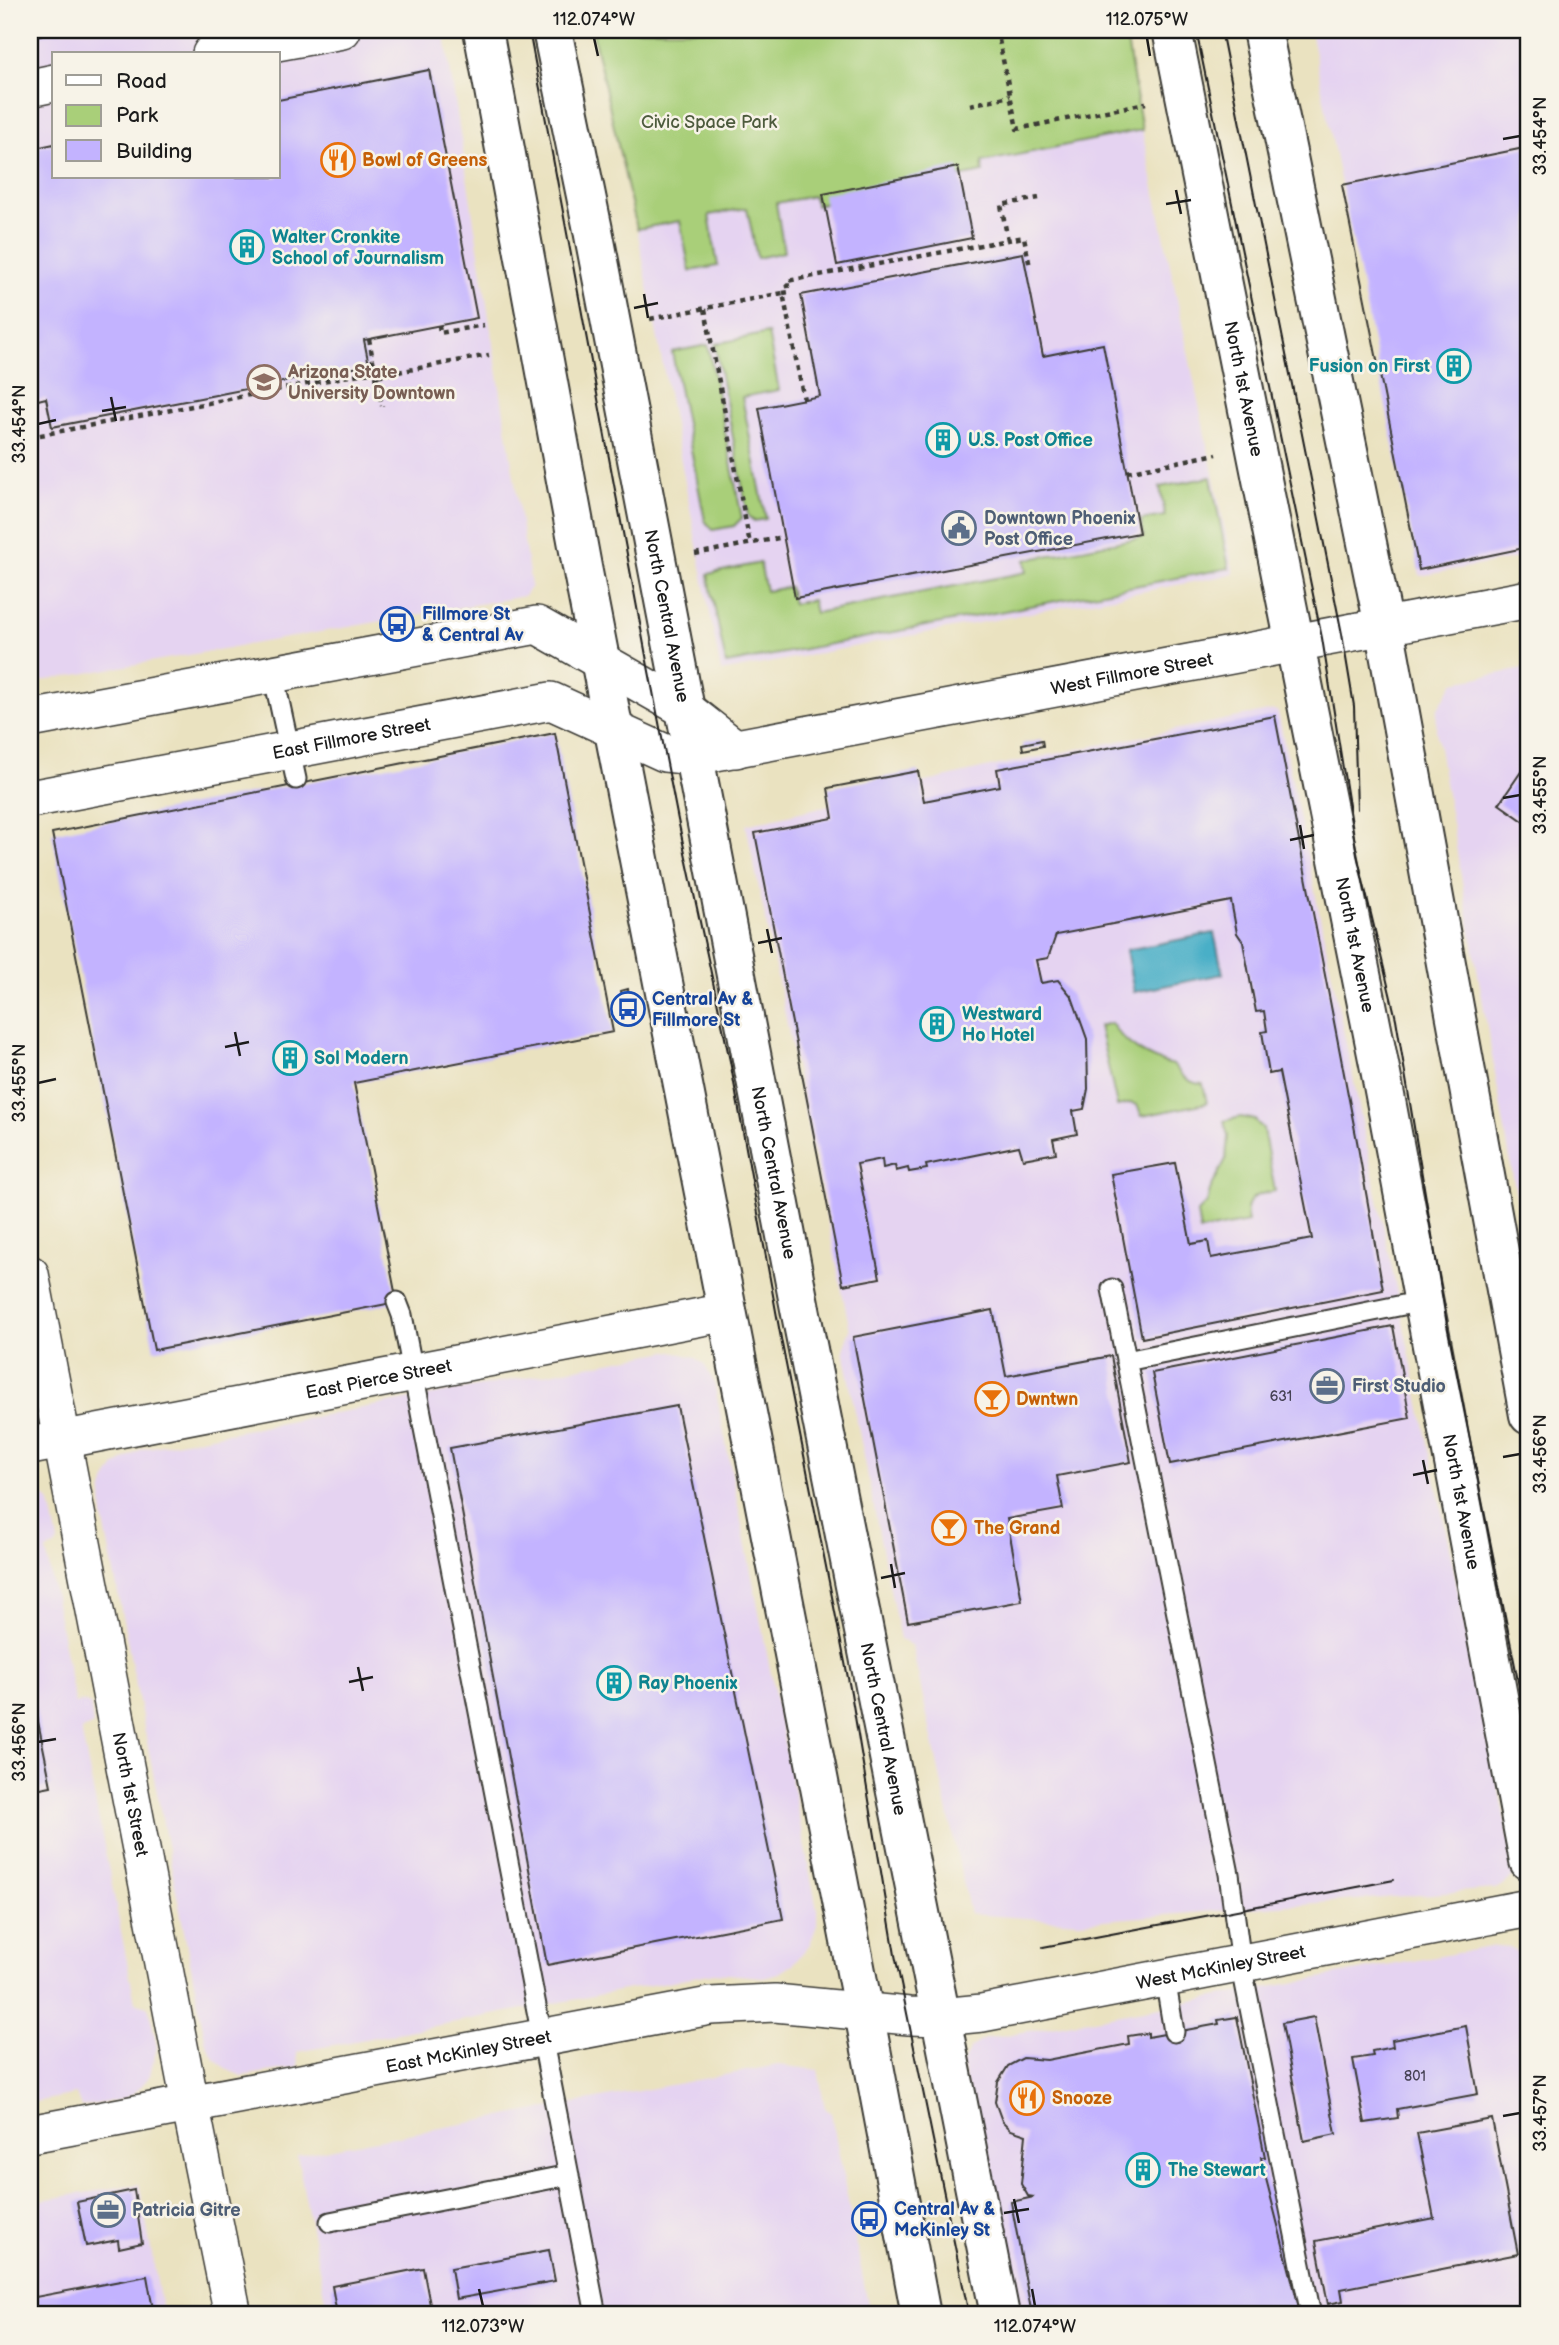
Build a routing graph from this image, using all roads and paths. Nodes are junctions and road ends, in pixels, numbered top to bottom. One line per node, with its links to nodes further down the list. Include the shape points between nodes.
1 (342, 30): 7 (street)
2 (484, 30): 35 (main road)
3 (552, 30): 37 (main road, North Central Avenue)
4 (997, 30): 10 (path)
5 (1172, 30): 34 (main road, North 1st Avenue)
6 (1262, 30): 33 (main road)
7 (222, 52)
8 (52, 83): 9 (street)
9 (30, 88)
10 (1010, 96): 11 (path, via 1017,129); 12 (path)
11 (1146, 103)
12 (970, 105)
13 (1039, 198): 14 (path, via 1001,205)
14 (1008, 240): 15 (path, via 1024,237); 16 (path, via 787,281 789,292)
15 (1030, 267)
16 (783, 293): 17 (path); 24 (path)
17 (705, 309): 18 (path); 30 (path)
18 (649, 319)
19 (484, 325): 20 (path, via 440,333)
20 (439, 326)
21 (369, 339): 23 (path)
22 (489, 355): 23 (path)
23 (375, 374): 25 (path); 26 (path)
24 (804, 400)
25 (382, 406)
26 (30, 438)
27 (1217, 454): 28 (path)
28 (1127, 472)
29 (784, 537): 30 (path)
30 (750, 544): 31 (path)
31 (693, 554)
32 (1529, 599): 33 (street, West Fillmore Street)
33 (1384, 626): 34 (street, West Fillmore Street); 51 (main road)
34 (1294, 644): 40 (street, West Fillmore Street); 46 (main road, North 1st Avenue)
35 (601, 662): 36 (street, via 537,625); 37 (street); 39 (main road)
36 (273, 673): 38 (street); 42 (lane)
37 (669, 700): 40 (street); 41 (main road, North Central Avenue)
38 (30, 719)
39 (613, 729): 41 (street, East Fillmore Street); 42 (street, East Fillmore Street, via 551,701); 48 (main road)
40 (736, 749): 41 (street, West Fillmore Street)
41 (680, 755): 58 (main road, North Central Avenue, via 801,1314)
42 (293, 764): 43 (street, East Fillmore Street)
43 (30, 799)
44 (30, 1274): 52 (street, North 1st Street)
45 (1112, 1289): 49 (lane)
46 (1423, 1301): 49 (lane); 53 (main road, North 1st Avenue)
47 (397, 1302): 50 (lane)
48 (727, 1312): 50 (street, East Pierce Street); 57 (main road)
49 (1126, 1360): 55 (lane, via 1229,1874)
50 (412, 1373): 52 (street, East Pierce Street); 60 (lane)
51 (1529, 1415)
52 (46, 1443): 61 (street, North 1st Street)
53 (1529, 1861)
54 (1529, 1908): 55 (street, West McKinley Street)
55 (1241, 1963): 56 (street, West McKinley Street); 71 (lane)
56 (1165, 1978): 58 (street, West McKinley Street, via 982,2013); 59 (lane)
57 (864, 2013): 58 (street, East McKinley Street); 60 (street, East McKinley Street, via 775,2003 710,2006); 69 (main road)
58 (925, 2017): 70 (main road, North Central Avenue)
59 (1174, 2032)
60 (541, 2037): 61 (street, East McKinley Street); 63 (lane)
61 (190, 2103): 62 (street, East McKinley Street); 66 (street, North 1st Street)
62 (30, 2134)
63 (569, 2175): 64 (lane); 67 (lane)
64 (330, 2222)
65 (875, 2308): 68 (path)
66 (233, 2315)
67 (596, 2315)
68 (835, 2315)
69 (921, 2315)
70 (1000, 2315)
71 (1311, 2315)

